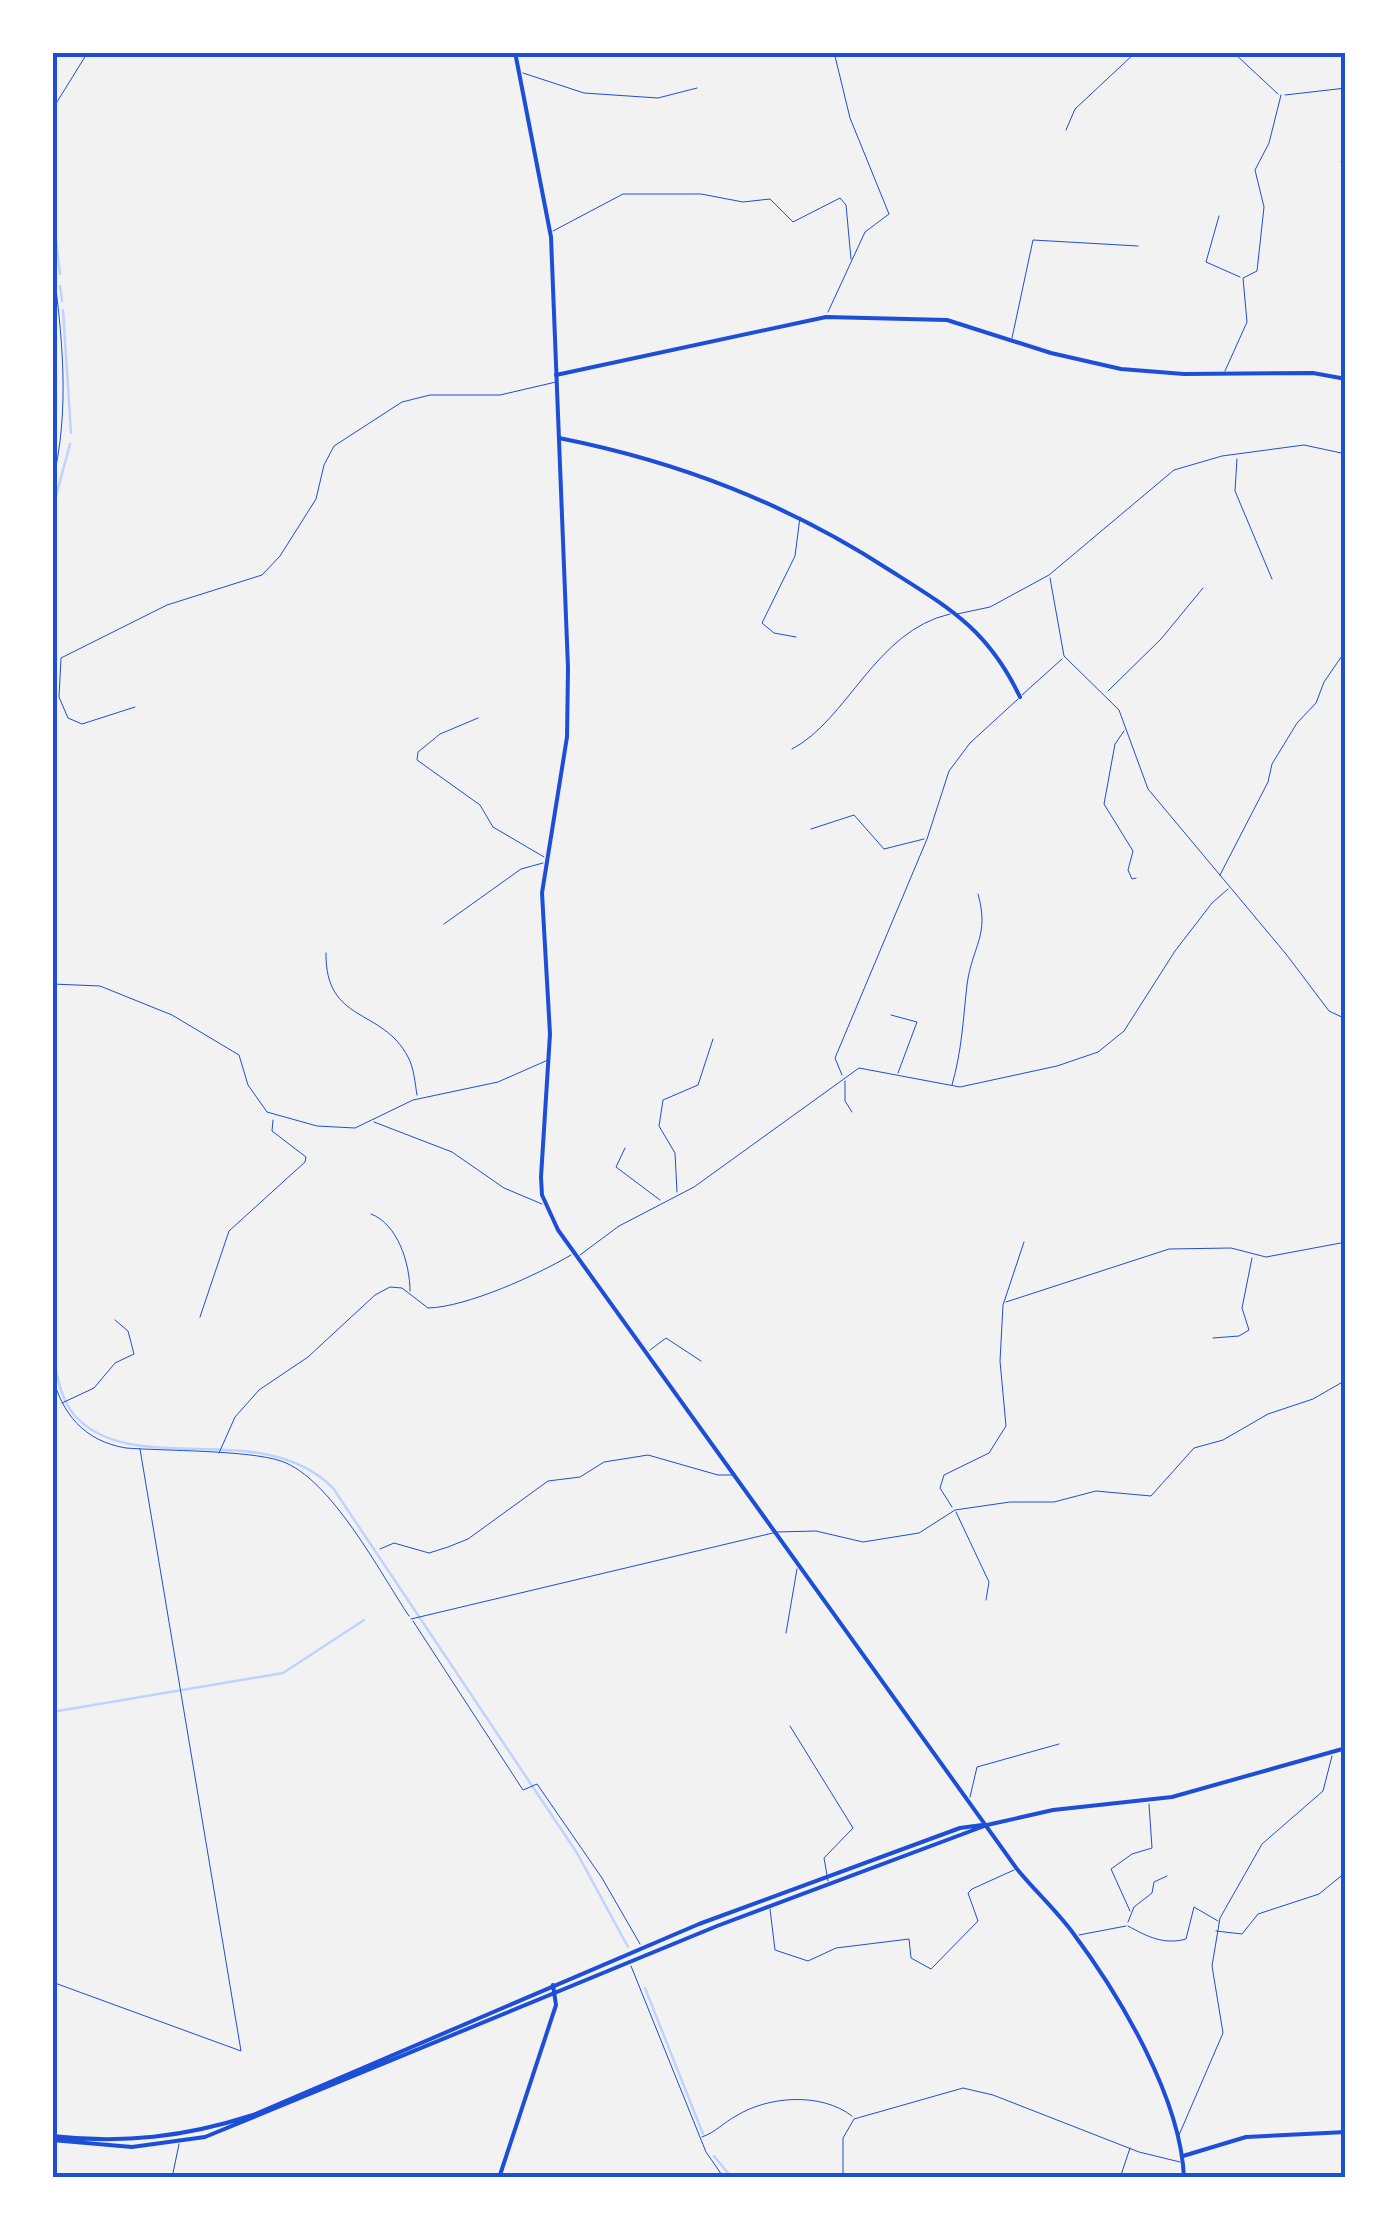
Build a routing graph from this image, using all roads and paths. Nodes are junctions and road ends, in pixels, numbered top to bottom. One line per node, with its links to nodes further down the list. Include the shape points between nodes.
1 (88, 52): 10 (lane)
2 (515, 52): 6 (street)
3 (834, 52): 16 (lane, via 850,118 889,214 872,224)
4 (1136, 52): 11 (lane, via 1075,109)
5 (1233, 52): 9 (lane)
6 (519, 73): 7 (lane, via 584,93 658,98); 13 (street)
7 (697, 88)
8 (1346, 88): 9 (lane)
9 (1281, 95): 17 (lane, via 1270,142 1255,170 1264,207 1257,271)
10 (52, 110)
11 (1066, 130)
12 (1219, 216): 17 (lane, via 1206,262)
13 (550, 233): 16 (lane, via 623,194 770,199 793,222 840,198); 20 (street)
14 (1138, 246): 19 (lane, via 1033,240)
15 (52, 258): 27 (lane, via 64,402)
16 (851, 258): 18 (lane)
17 (1243, 278): 21 (lane, via 1247,322)
18 (826, 317): 19 (street, via 947,320); 20 (street)
19 (1012, 341): 21 (street, via 1094,365)
20 (556, 374): 23 (street)
21 (1224, 374): 22 (street)
22 (1346, 380)
23 (556, 382): 24 (street); 40 (lane, via 500,395 402,402 334,446 316,499 262,576 167,604 61,658 59,697 68,718 82,724)
24 (559, 438): 28 (street, via 680,467); 46 (street, via 568,717)
25 (1346, 454): 26 (lane, via 1304,446)
26 (1237, 456): 29 (lane, via 1164,475); 30 (lane, via 1235,491)
27 (52, 484)
28 (800, 517): 32 (street); 33 (lane, via 795,556 762,623)
29 (1048, 575): 32 (lane, via 990,607); 35 (lane)
30 (1272, 578)
31 (1202, 588): 38 (lane)
32 (960, 614): 39 (street, via 993,651); 43 (lane, via 930,622 885,653 814,734)
33 (796, 637)
34 (1346, 650): 47 (lane, via 1272,764)
35 (1064, 656): 38 (lane); 39 (lane)
36 (1346, 659): 37 (lane)
37 (1346, 675)
38 (1105, 694): 42 (lane)
39 (1020, 697): 45 (lane, via 958,756)
40 (135, 707)
41 (478, 718): 46 (lane, via 433,737 417,760 480,805 494,827)
42 (1126, 729): 47 (lane, via 1148,789); 48 (lane, via 1116,744 1104,804 1133,851 1128,870)
43 (792, 749)
44 (810, 829): 45 (lane, via 854,815 884,848)
45 (927, 839): 59 (lane, via 835,1058)
46 (544, 860): 51 (lane, via 521,868); 57 (street)
47 (1218, 877): 49 (lane)
48 (1136, 878)
49 (1228, 889): 55 (lane, via 1329,1012); 60 (lane, via 1175,950 1109,1045 1057,1066)
50 (978, 894): 60 (lane, via 985,926)
51 (444, 924)
52 (326, 953): 61 (lane, via 337,1000 381,1026 407,1054)
53 (52, 984): 63 (lane, via 100,986 172,1015 235,1051 252,1094)
54 (891, 1015): 58 (lane, via 917,1022)
55 (1346, 1020)
56 (713, 1039): 66 (lane, via 698,1085 662,1100 659,1126 675,1153)
57 (548, 1060): 61 (lane, via 488,1085); 68 (street, via 540,1148)
58 (896, 1076): 59 (lane, via 864,1068); 60 (lane)
59 (844, 1078): 62 (lane); 66 (lane)
60 (951, 1088)
61 (418, 1098): 64 (lane)
62 (852, 1112)
63 (275, 1118): 64 (lane, via 343,1130); 76 (lane, via 272,1131 306,1162 228,1232)
64 (374, 1122): 68 (lane, via 452,1152 504,1188)
65 (625, 1148): 67 (lane, via 616,1167)
66 (677, 1196): 67 (lane)
67 (662, 1202): 72 (lane)
68 (545, 1204): 72 (street)
69 (371, 1214): 74 (lane, via 390,1228 405,1257)
70 (1024, 1242): 75 (lane)
71 (1346, 1242): 73 (lane, via 1282,1256)
72 (576, 1255): 74 (lane, via 462,1304 428,1308); 79 (street)
73 (1253, 1255): 75 (lane, via 1232,1248 1169,1249); 78 (lane, via 1242,1308 1249,1330)
74 (410, 1294): 85 (lane, via 395,1286 375,1296 308,1357 259,1390 235,1417)
75 (1002, 1305): 87 (lane, via 1006,1426 989,1453 940,1482)
76 (200, 1317)
77 (115, 1320): 83 (lane, via 128,1331 134,1354 114,1363 94,1388)
78 (1213, 1338)
79 (648, 1352): 80 (lane, via 666,1338); 86 (street)
80 (701, 1360)
81 (52, 1375): 83 (lane)
82 (1346, 1380): 87 (lane, via 1194,1448 1151,1496 1096,1491 1054,1502)
83 (61, 1403): 84 (lane, via 91,1435)
84 (140, 1449): 85 (lane); 116 (lane, via 241,2051)
85 (219, 1454): 92 (lane, via 271,1458 308,1477)
86 (735, 1474): 88 (street); 89 (lane, via 718,1476 648,1455 604,1462 580,1477 548,1481 448,1547 429,1553 394,1544)
87 (954, 1510): 88 (lane, via 919,1532 864,1542 816,1531); 91 (lane, via 988,1582)
88 (777, 1532): 90 (street); 92 (lane)
89 (380, 1549)
90 (798, 1560): 93 (lane); 98 (street)
91 (986, 1600)
92 (413, 1618): 112 (lane, via 523,1790 534,1783)
93 (786, 1633)
94 (790, 1726): 103 (lane, via 853,1828 824,1858)
95 (1059, 1744): 98 (lane, via 976,1767)
96 (1346, 1748): 97 (street)
97 (1332, 1753): 99 (street); 108 (lane, via 1322,1791 1255,1852)
98 (969, 1800): 100 (street)
99 (1148, 1801): 100 (street); 107 (lane, via 1152,1848 1111,1869)
100 (987, 1825): 101 (street); 103 (street, via 960,1828); 105 (street)
101 (1017, 1869): 106 (lane, via 972,1888 978,1922 931,1969 911,1958 909,1939 836,1948 808,1961 775,1950); 111 (street)
102 (1346, 1872): 110 (lane, via 1319,1894 1258,1914 1242,1934)
103 (826, 1876): 105 (lane); 112 (street)
104 (1167, 1876): 107 (lane)
105 (830, 1884): 106 (street)
106 (770, 1906): 114 (street)
107 (1130, 1912): 109 (lane)
108 (1219, 1921): 109 (lane, via 1194,1907 1186,1939 1175,1942); 110 (lane)
109 (1128, 1926): 111 (lane)
110 (1216, 1931): 121 (lane, via 1213,1992 1223,2033)
111 (1076, 1936): 121 (street, via 1144,2052)
112 (642, 1947): 113 (street); 114 (lane)
113 (626, 1954): 115 (lane); 117 (street)
114 (645, 1955): 115 (street)
115 (629, 1962): 118 (street); 124 (lane)
116 (52, 1982)
117 (553, 1985): 118 (street); 122 (street, via 253,2115)
118 (556, 1991): 125 (street, via 262,2117); 129 (street)
119 (854, 2118): 124 (lane, via 829,2104 779,2100); 126 (lane, via 964,2088); 131 (lane, via 843,2138)
120 (1346, 2132): 127 (street, via 1263,2135)
121 (1179, 2135): 127 (street)
122 (179, 2136): 123 (street); 125 (lane)
123 (52, 2138): 125 (street, via 132,2147)
124 (700, 2138): 130 (lane)
125 (179, 2144): 128 (lane)
126 (1130, 2148): 127 (lane); 132 (lane)
127 (1183, 2159): 133 (street)
128 (172, 2178)
129 (499, 2178)
130 (724, 2178)
131 (843, 2178)
132 (1120, 2178)
133 (1184, 2178)

